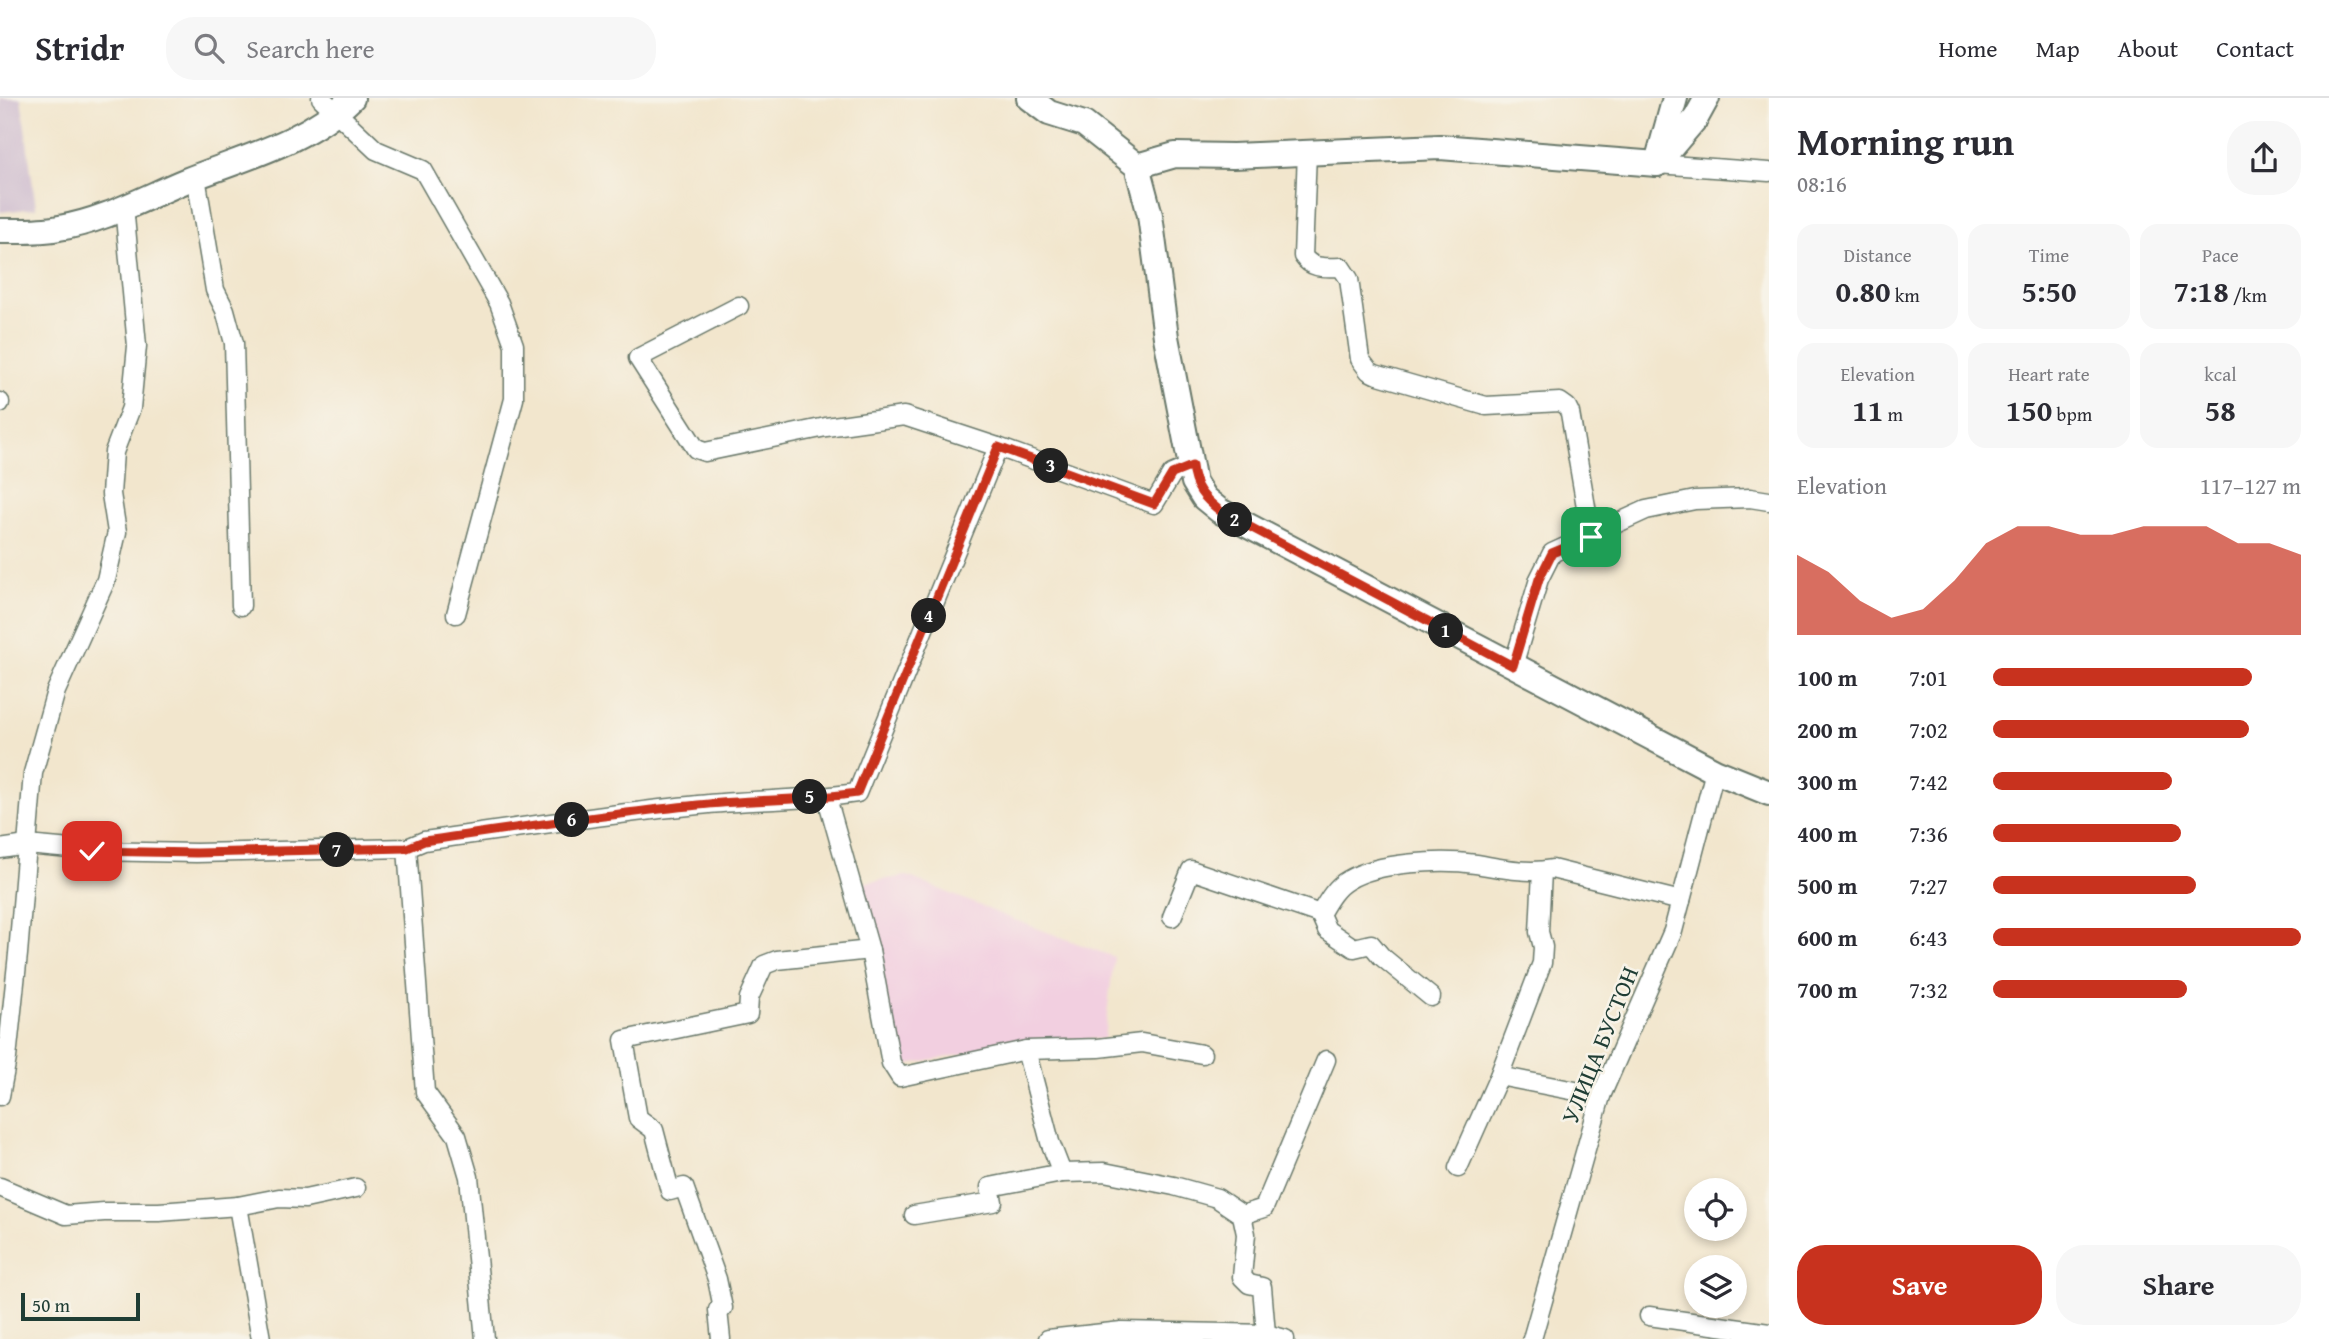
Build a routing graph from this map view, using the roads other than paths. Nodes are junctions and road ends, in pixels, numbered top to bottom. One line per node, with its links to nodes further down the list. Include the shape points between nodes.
1 (1029, 98): 7 (street, via 1049,113 1084,124)
2 (1675, 98): 6 (street)
3 (1707, 98): 6 (street)
4 (336, 103): 9 (street, via 272,150); 18 (street, via 376,150 423,170 499,303 514,345 514,399)
5 (1307, 152): 6 (street, via 1440,146); 7 (street, via 1175,155); 16 (street, via 1303,256 1315,267 1341,267 1346,272 1363,365 1375,374 1486,406 1560,402 1567,407)
6 (1657, 164): 8 (street)
7 (1137, 166): 14 (street, via 1150,215 1166,337)
8 (1769, 172)
9 (196, 177): 10 (street); 17 (street, via 215,290 234,342)
10 (124, 206): 11 (street, via 59,228); 23 (street, via 137,346 131,408 114,452 111,494 117,533 106,580 56,691 33,773)
11 (0, 231)
12 (740, 306): 13 (street, via 638,358 696,449 705,452 904,416)
13 (998, 447): 14 (street, via 1154,504 1172,474); 22 (street, via 857,793)
14 (1192, 466): 19 (street, via 1203,498 1220,511)
15 (1769, 501): 16 (street, via 1695,500 1646,510)
16 (1591, 537): 19 (street, via 1552,553 1539,579)
17 (241, 606)
18 (456, 614)
19 (1513, 666): 20 (street)
20 (1715, 771): 21 (street); 27 (street, УЛИЦА БУСТОН)
21 (1769, 793)
22 (827, 798): 24 (street, via 699,805 424,841); 30 (street)
23 (27, 845): 24 (street, via 196,853); 25 (street); 36 (street)
24 (407, 848): 50 (street, via 425,1092 457,1136 469,1177)
25 (0, 849)
26 (1542, 871): 27 (street, via 1552,869); 28 (street, via 1434,863 1380,869 1347,880); 35 (street, via 1542,963)
27 (1681, 901): 37 (street, УЛИЦА БУСТОН, via 1673,931)
28 (1320, 914): 29 (street, via 1191,870); 31 (street, via 1327,930 1354,948 1371,944)
29 (1172, 917)
30 (870, 950): 32 (street, via 891,1063 900,1077); 51 (street, via 777,960 764,965 749,998 748,1014 624,1040 638,1118 654,1130 670,1191 684,1186 717,1279 723,1308 718,1310)
31 (1431, 997)
32 (1026, 1050): 33 (street, via 1142,1043); 39 (street)
33 (1202, 1054)
34 (1326, 1060): 44 (street, via 1264,1208)
35 (1499, 1076): 37 (street); 38 (street)
36 (0, 1096)
37 (1601, 1096): 54 (street, УЛИЦА БУСТОН)
38 (1458, 1168)
39 (1062, 1173): 43 (street, via 990,1187 993,1202); 44 (street, via 1104,1172 1174,1186 1217,1198)
40 (0, 1187): 42 (street, via 66,1215)
41 (356, 1188): 42 (street)
42 (238, 1206): 49 (street)
43 (914, 1215)
44 (1242, 1215): 47 (street, via 1246,1234 1242,1277 1262,1287)
45 (1649, 1316): 46 (street)
46 (1769, 1333)
47 (1266, 1334): 48 (street); 53 (street)
48 (1223, 1336): 52 (street, via 1122,1331)
49 (261, 1339)
50 (485, 1339)
51 (721, 1339)
52 (1048, 1339)
53 (1285, 1339)
54 (1532, 1339)

